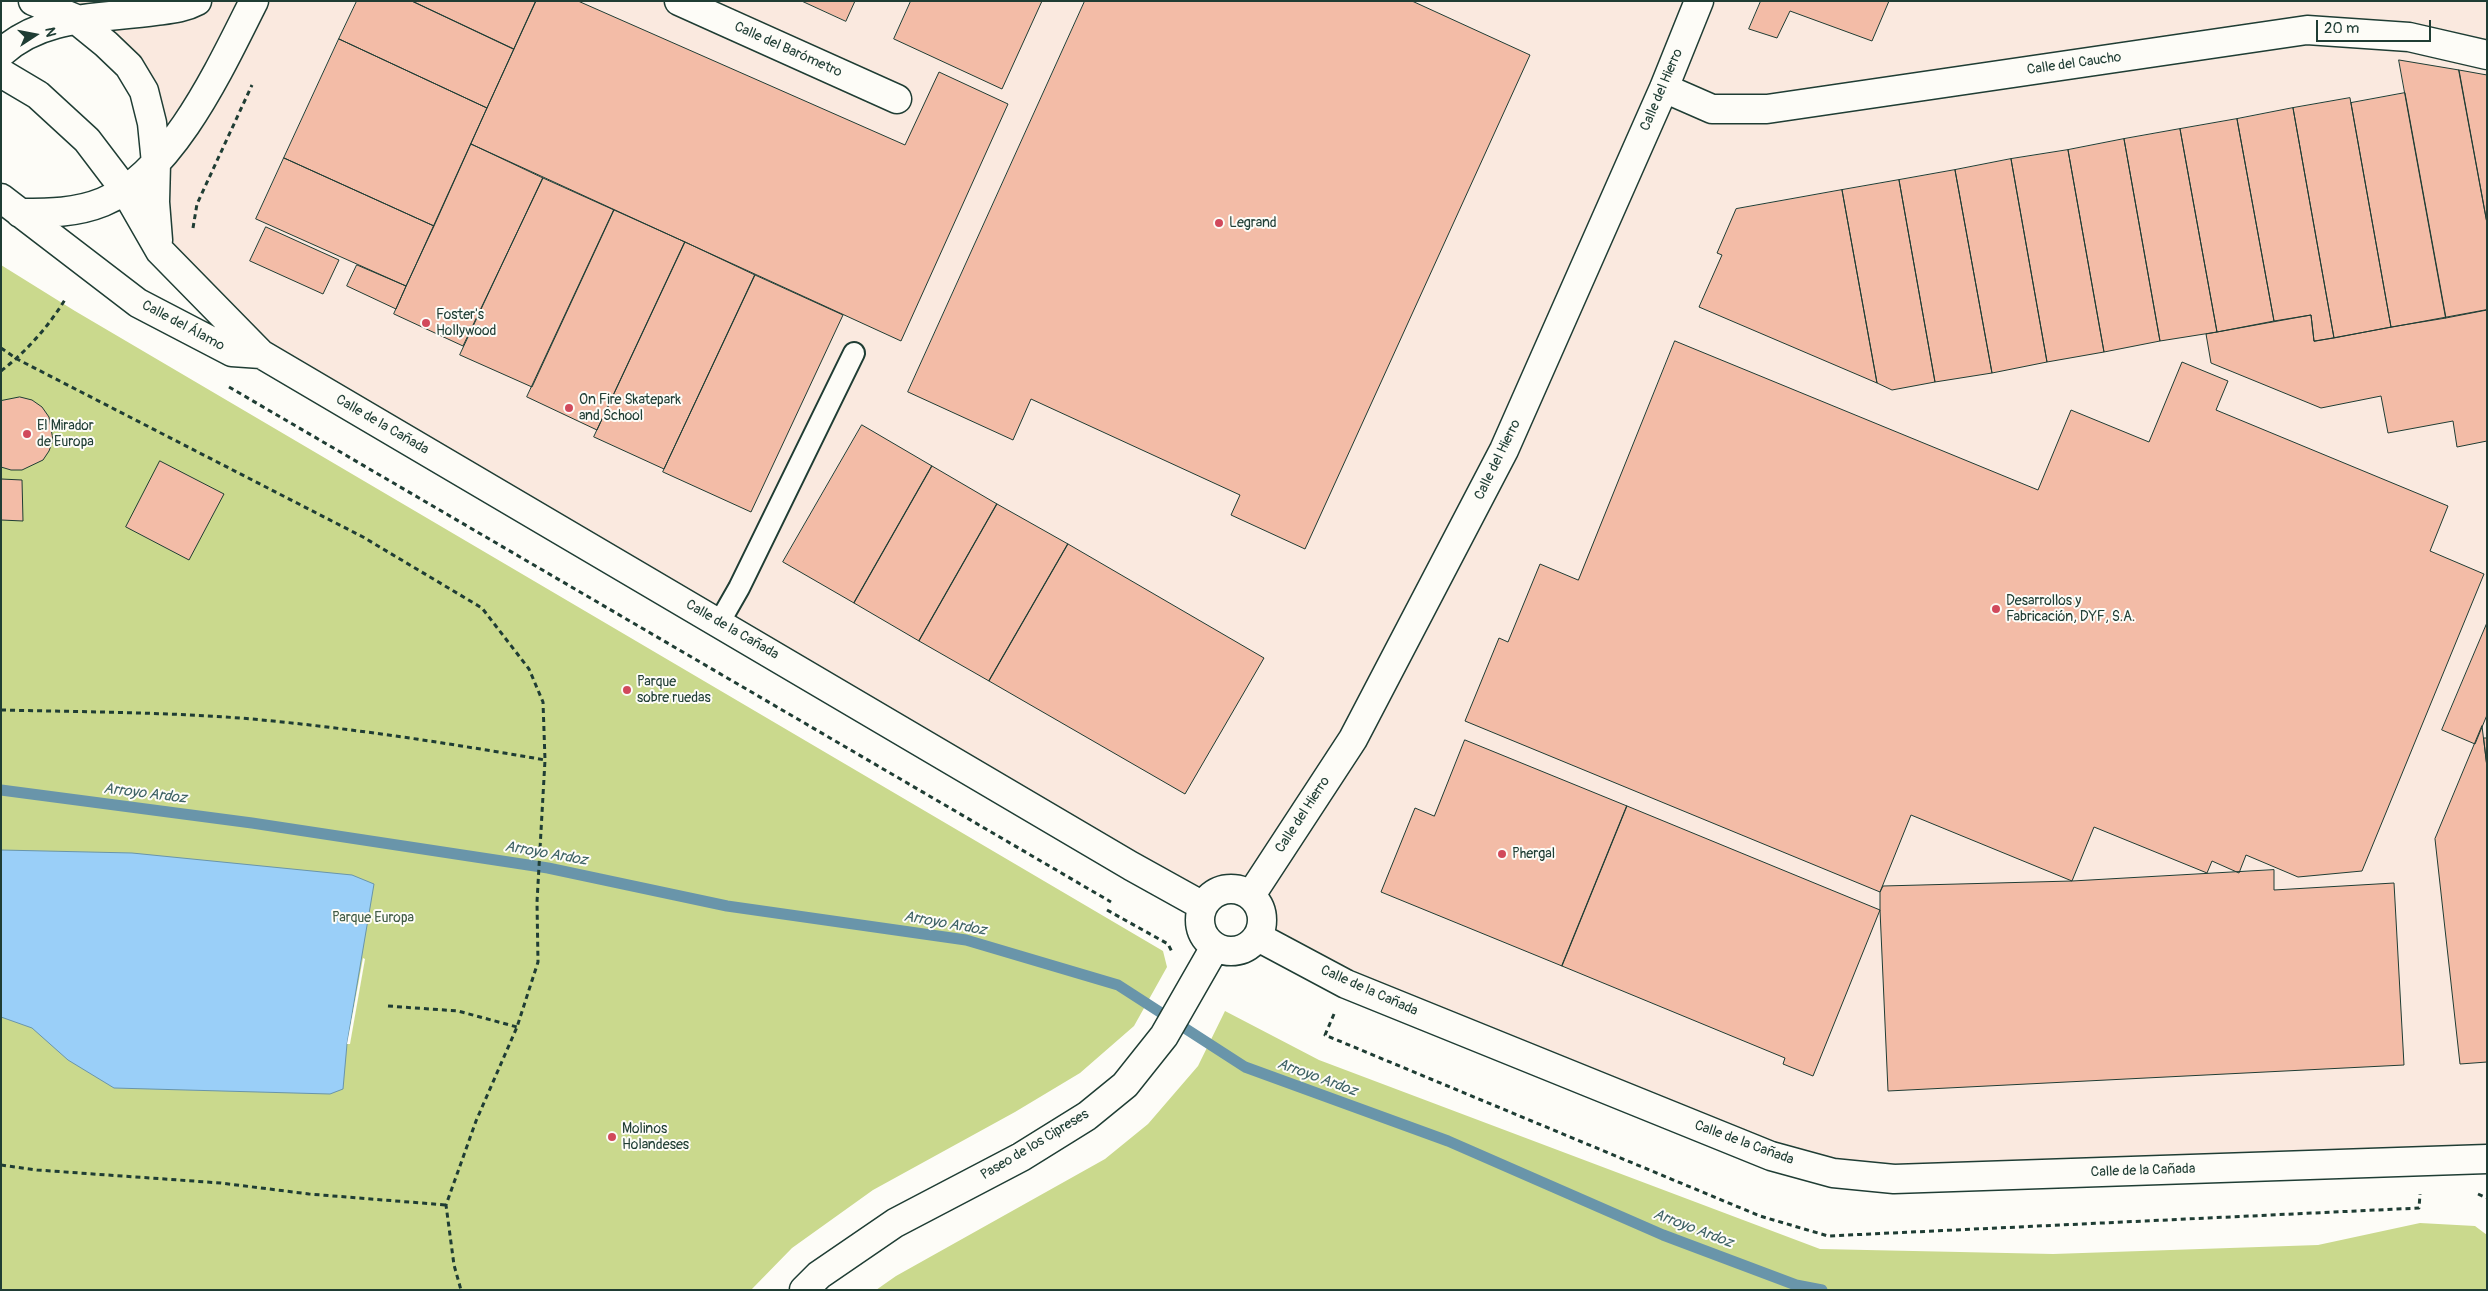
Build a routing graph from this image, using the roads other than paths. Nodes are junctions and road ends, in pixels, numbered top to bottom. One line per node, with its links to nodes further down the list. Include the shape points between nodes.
1 (33, 1): 6 (street)
2 (197, 1): 6 (street, via 187,6 144,13)
3 (254, 1): 12 (street, Calle del Álamo, via 207,95)
4 (679, 1): 11 (street, Calle del Barómetro)
5 (1699, 1): 10 (street, Calle del Hierro)
6 (74, 18): 7 (street, via 42,28); 12 (street, via 129,66 144,91 152,123)
7 (1, 53)
8 (2487, 55): 10 (street, Calle del Caucho, via 2409,37 2307,30 1767,109 1712,109)
9 (1, 73): 13 (street, Calle del Álamo, via 38,94 87,140)
10 (1664, 88): 19 (street, Calle del Hierro, via 1504,450 1353,739)
11 (897, 99)
12 (156, 164): 13 (street, Calle del Álamo); 15 (street, via 155,202)
13 (125, 190): 14 (street, Calle del Álamo, via 103,202 71,212); 15 (street, Calle del Álamo)
14 (11, 206): 17 (street, Calle del Álamo, via 138,302 232,352)
15 (160, 251): 17 (street, Calle del Álamo)
16 (854, 353): 18 (lane)
17 (261, 354): 18 (street, Calle de la Cañada)
18 (719, 623): 20 (street, Calle de la Cañada)
19 (1251, 895): 20 (street, via 1237,889 1225,889 1210,896); 21 (street, via 1262,914)
20 (1203, 906): 22 (street, via 1201,929)
21 (1258, 937): 22 (street, via 1250,946 1238,951 1226,952); 24 (street, Calle de la Cañada, via 1356,987 1771,1156 1834,1173 1894,1179)
22 (1215, 947): 26 (street, Paseo de los Cipreses, via 1164,1036 1125,1085 1087,1116 1022,1156 894,1223 818,1275)
23 (2487, 1159): 24 (street, Calle de la Cañada)
24 (2446, 1161): 25 (street, Calle de la Cañada)
25 (2487, 1178)
26 (804, 1290)

